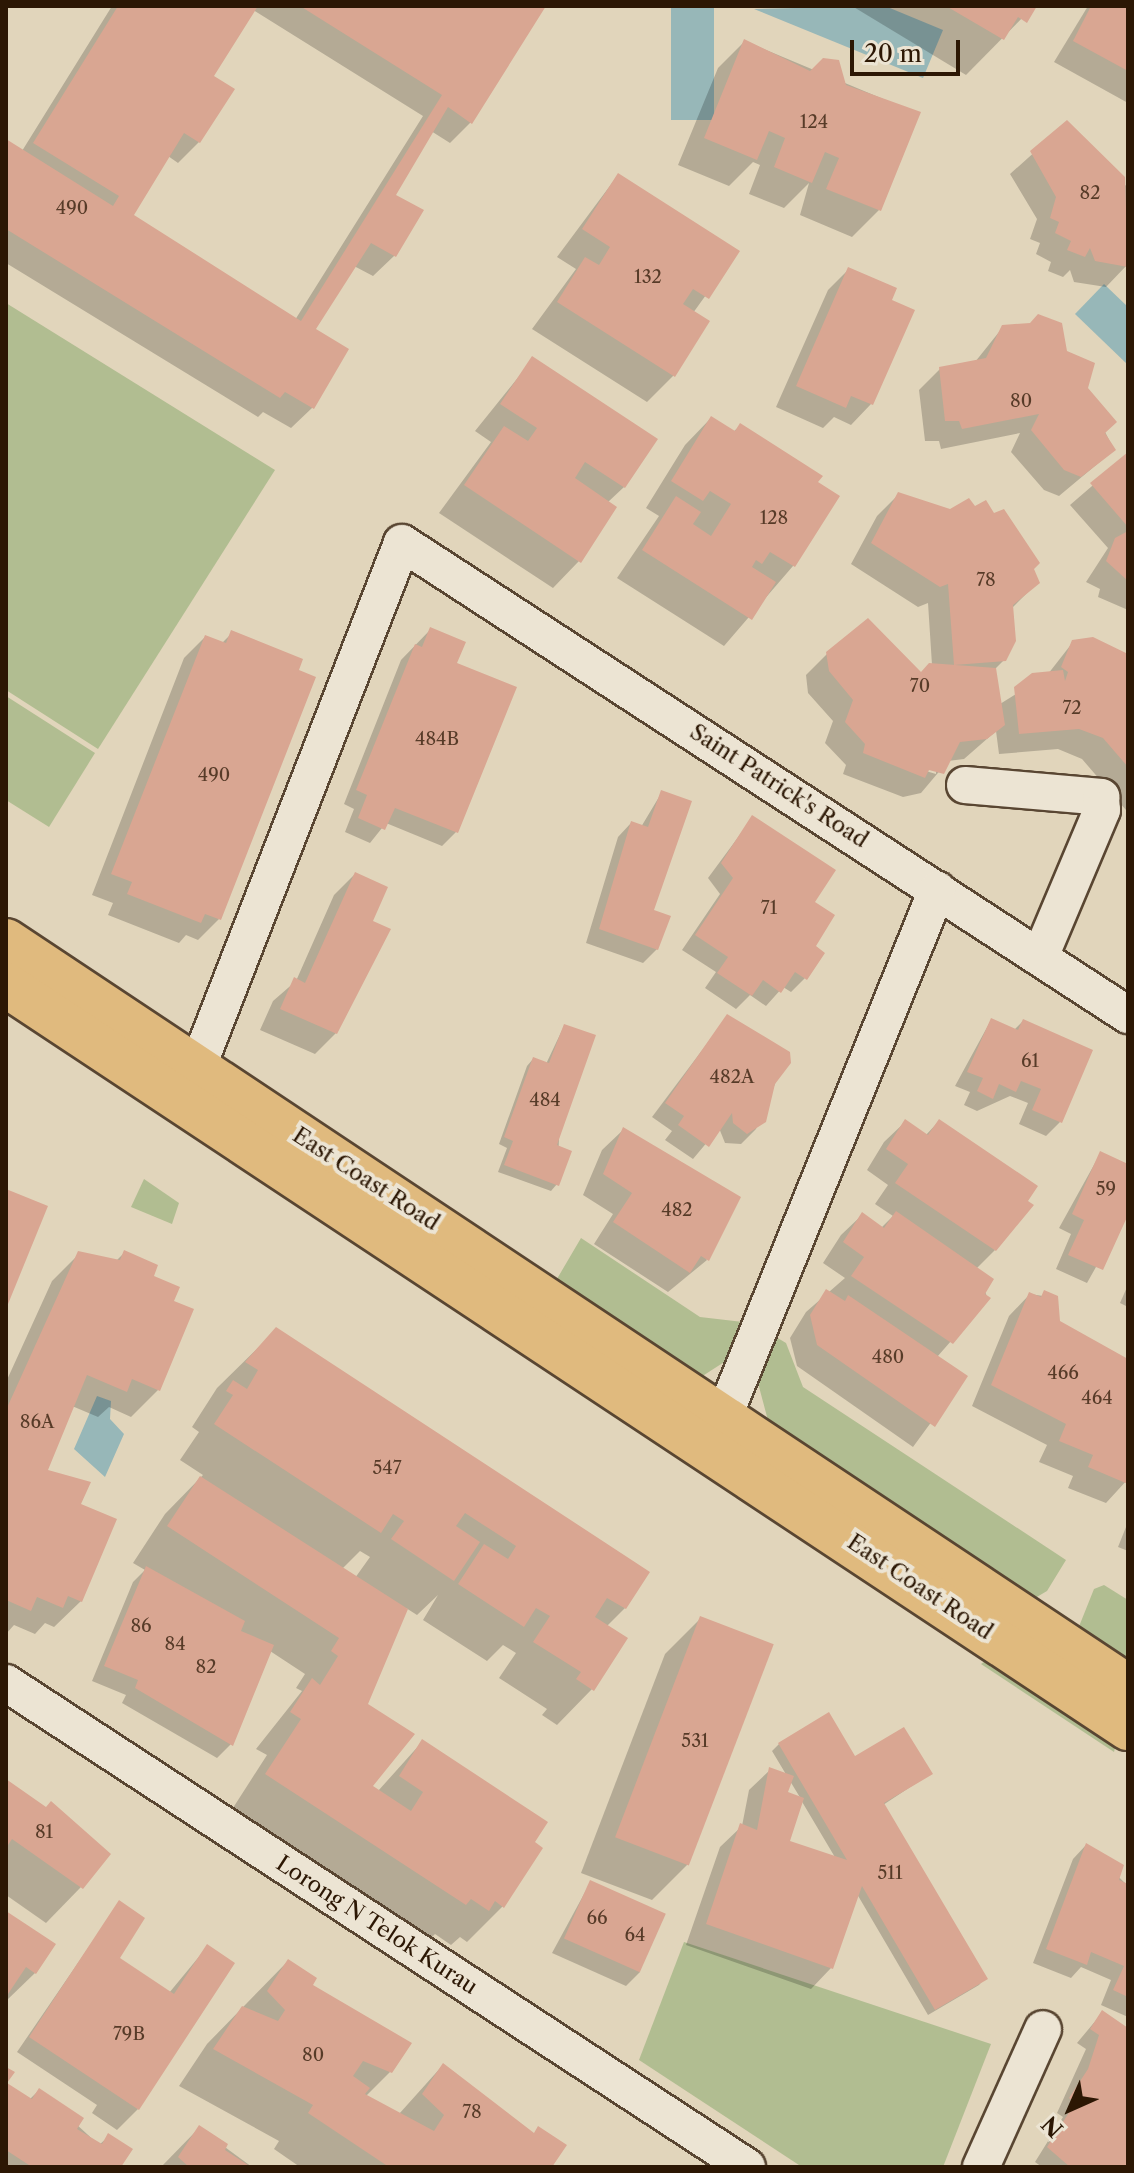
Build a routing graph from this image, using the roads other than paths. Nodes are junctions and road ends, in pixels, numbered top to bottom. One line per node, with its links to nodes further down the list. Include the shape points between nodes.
1 (965, 785): 4 (street, via 1101,797 1102,810)
2 (937, 890): 4 (street, Saint Patrick's Road); 7 (street, Saint Patrick's Road, via 416,551); 8 (street)
3 (6, 941): 7 (main road, East Coast Road)
4 (1040, 957): 6 (street, Saint Patrick's Road)
5 (6, 985): 7 (main road, East Coast Road)
6 (1128, 1015)
7 (190, 1087): 8 (main road, East Coast Road)
8 (718, 1433): 10 (main road, East Coast Road); 11 (main road, East Coast Road)
9 (6, 1683): 13 (street, Lorong N Telok Kurau)
10 (1128, 1687)
11 (1128, 1728)
12 (1043, 2029): 14 (street)
13 (747, 2167)
14 (981, 2167)

